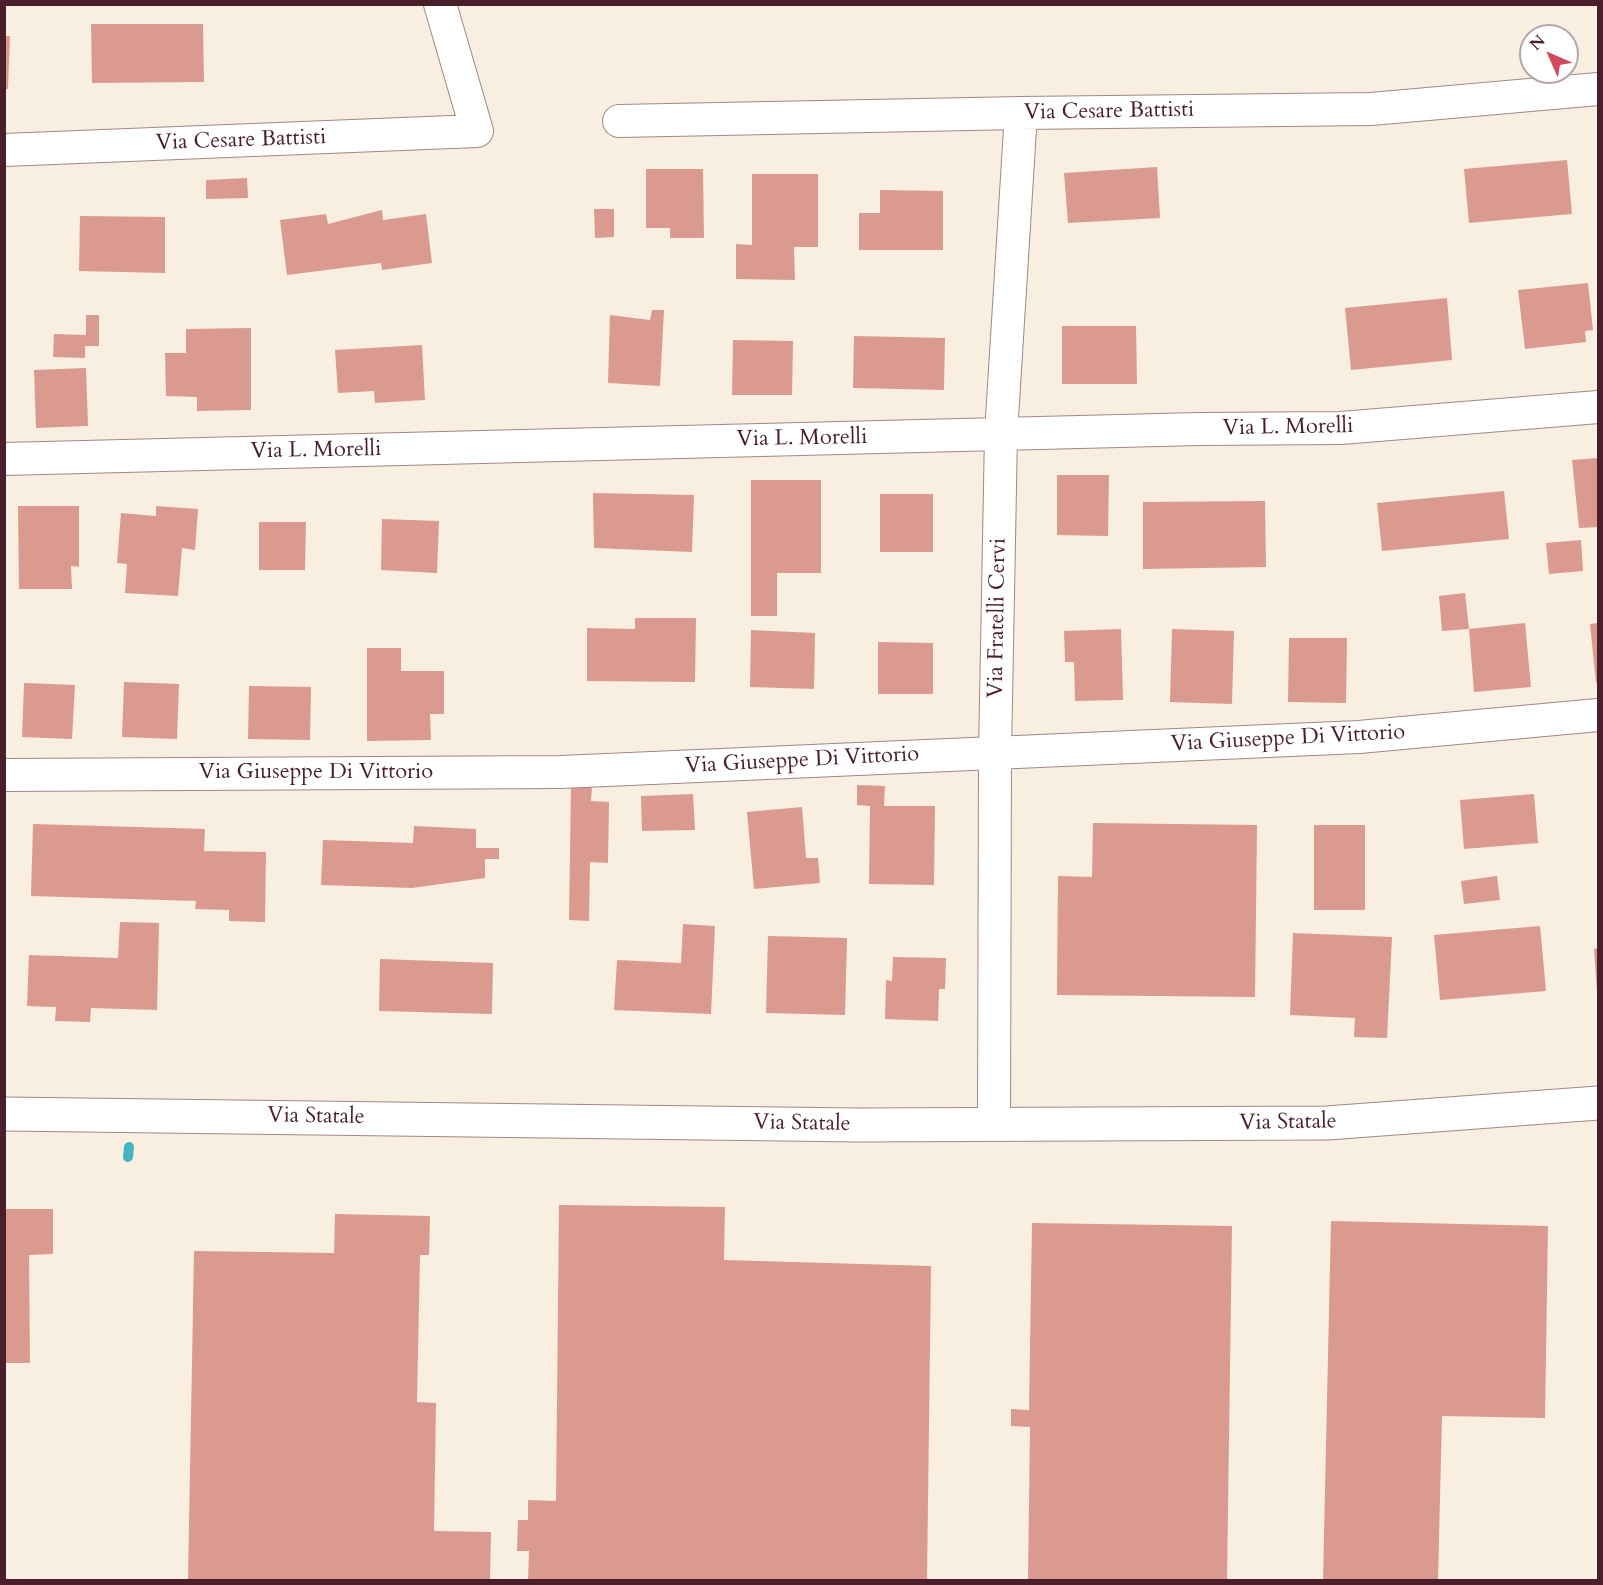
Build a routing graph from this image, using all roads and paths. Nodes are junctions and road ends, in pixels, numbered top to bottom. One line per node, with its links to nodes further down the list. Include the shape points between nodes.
1 (440, 4): 5 (street, Via Cesare Battisti, via 477,131)
2 (1599, 89): 3 (street, Via Cesare Battisti, via 1371,109)
3 (1021, 113): 4 (street, Via Cesare Battisti); 7 (street, Via Fratelli Cervi)
4 (619, 122)
5 (4, 150)
6 (1599, 407): 7 (street, Via L. Morelli, via 1341,428)
7 (1001, 434): 8 (street, Via L. Morelli); 10 (street, Via Fratelli Cervi)
8 (4, 459)
9 (1599, 715): 10 (street, Via Giuseppe Di Vittorio, via 1359,737)
10 (995, 753): 11 (street, Via Giuseppe Di Vittorio, via 561,772); 14 (street, Via Fratelli Cervi)
11 (4, 775)
12 (1599, 1103): 14 (main road, Via Statale, via 1327,1123)
13 (4, 1114): 14 (main road, Via Statale)
14 (994, 1124)

